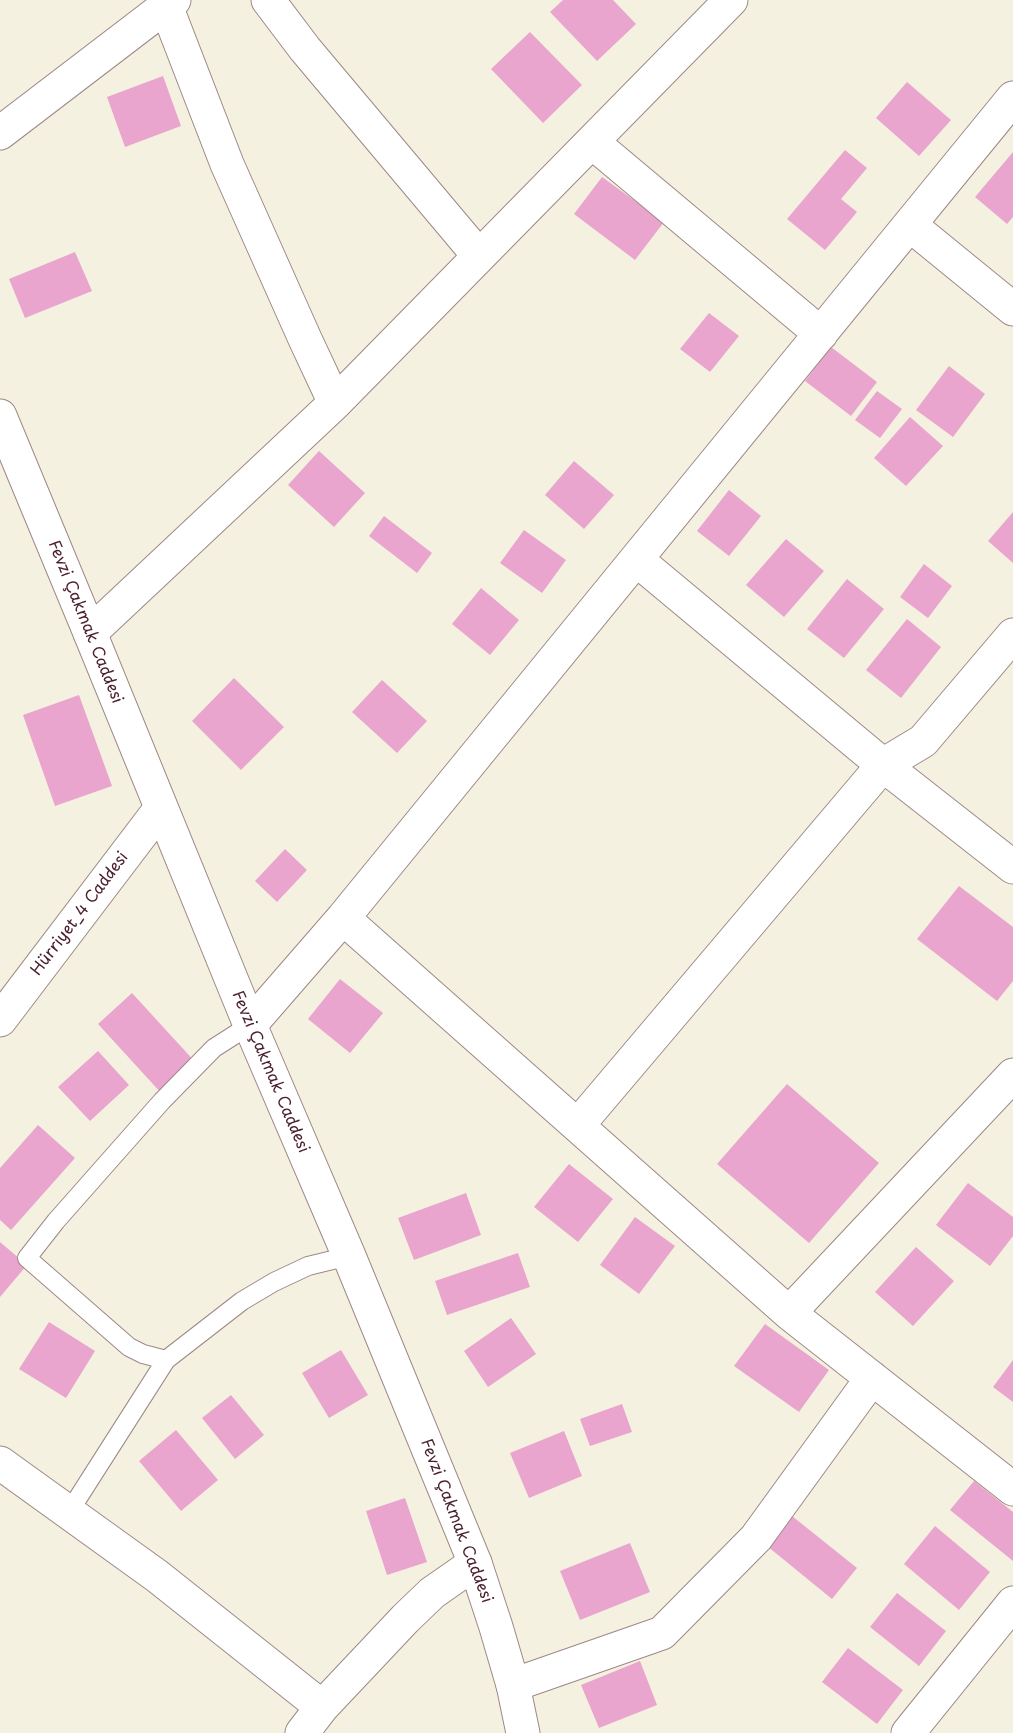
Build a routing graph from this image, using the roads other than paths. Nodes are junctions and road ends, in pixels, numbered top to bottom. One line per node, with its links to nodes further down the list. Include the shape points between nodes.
1 (268, 0): 8 (street, via 304,49)
2 (731, 0): 6 (street)
3 (170, 3): 5 (street); 11 (street, via 226,164)
4 (1013, 98): 7 (street)
5 (0, 133)
6 (592, 142): 8 (street); 10 (street)
7 (910, 225): 9 (street); 10 (street)
8 (479, 256): 11 (street)
9 (1013, 309)
10 (821, 334): 13 (street)
11 (335, 403): 14 (street)
12 (0, 416): 14 (street, Fevzi Çakmak Caddesi)
13 (637, 560): 16 (street); 19 (street)
14 (90, 633): 17 (street, Fevzi Çakmak Caddesi)
15 (1013, 635): 16 (street, via 923,741)
16 (883, 765): 18 (street); 23 (street)
17 (161, 808): 20 (street, Hürriyet_4 Caddesi); 21 (street, Fevzi Çakmak Caddesi)
18 (1013, 867)
19 (344, 918): 21 (street); 23 (street)
20 (0, 1020)
21 (250, 1025): 24 (street, Fevzi Çakmak Caddesi); 26 (lane, via 214,1048 162,1101 27,1258 129,1347)
22 (1013, 1075): 25 (street)
23 (578, 1125): 25 (street)
24 (349, 1256): 26 (lane, via 308,1266 274,1282 242,1301); 31 (street, Fevzi Çakmak Caddesi)
25 (789, 1313): 27 (street)
26 (166, 1360): 30 (lane)
27 (872, 1378): 29 (street); 33 (street, via 756,1538 662,1633)
28 (0, 1463): 30 (street)
29 (1013, 1489)
30 (69, 1512): 34 (street, via 157,1576)
31 (475, 1563): 33 (street, Fevzi Çakmak Caddesi); 34 (street, via 432,1593)
32 (1013, 1603): 37 (street)
33 (513, 1685): 36 (street, Fevzi Çakmak Caddesi)
34 (322, 1707): 35 (street)
35 (302, 1733)
36 (523, 1733)
37 (908, 1733)

